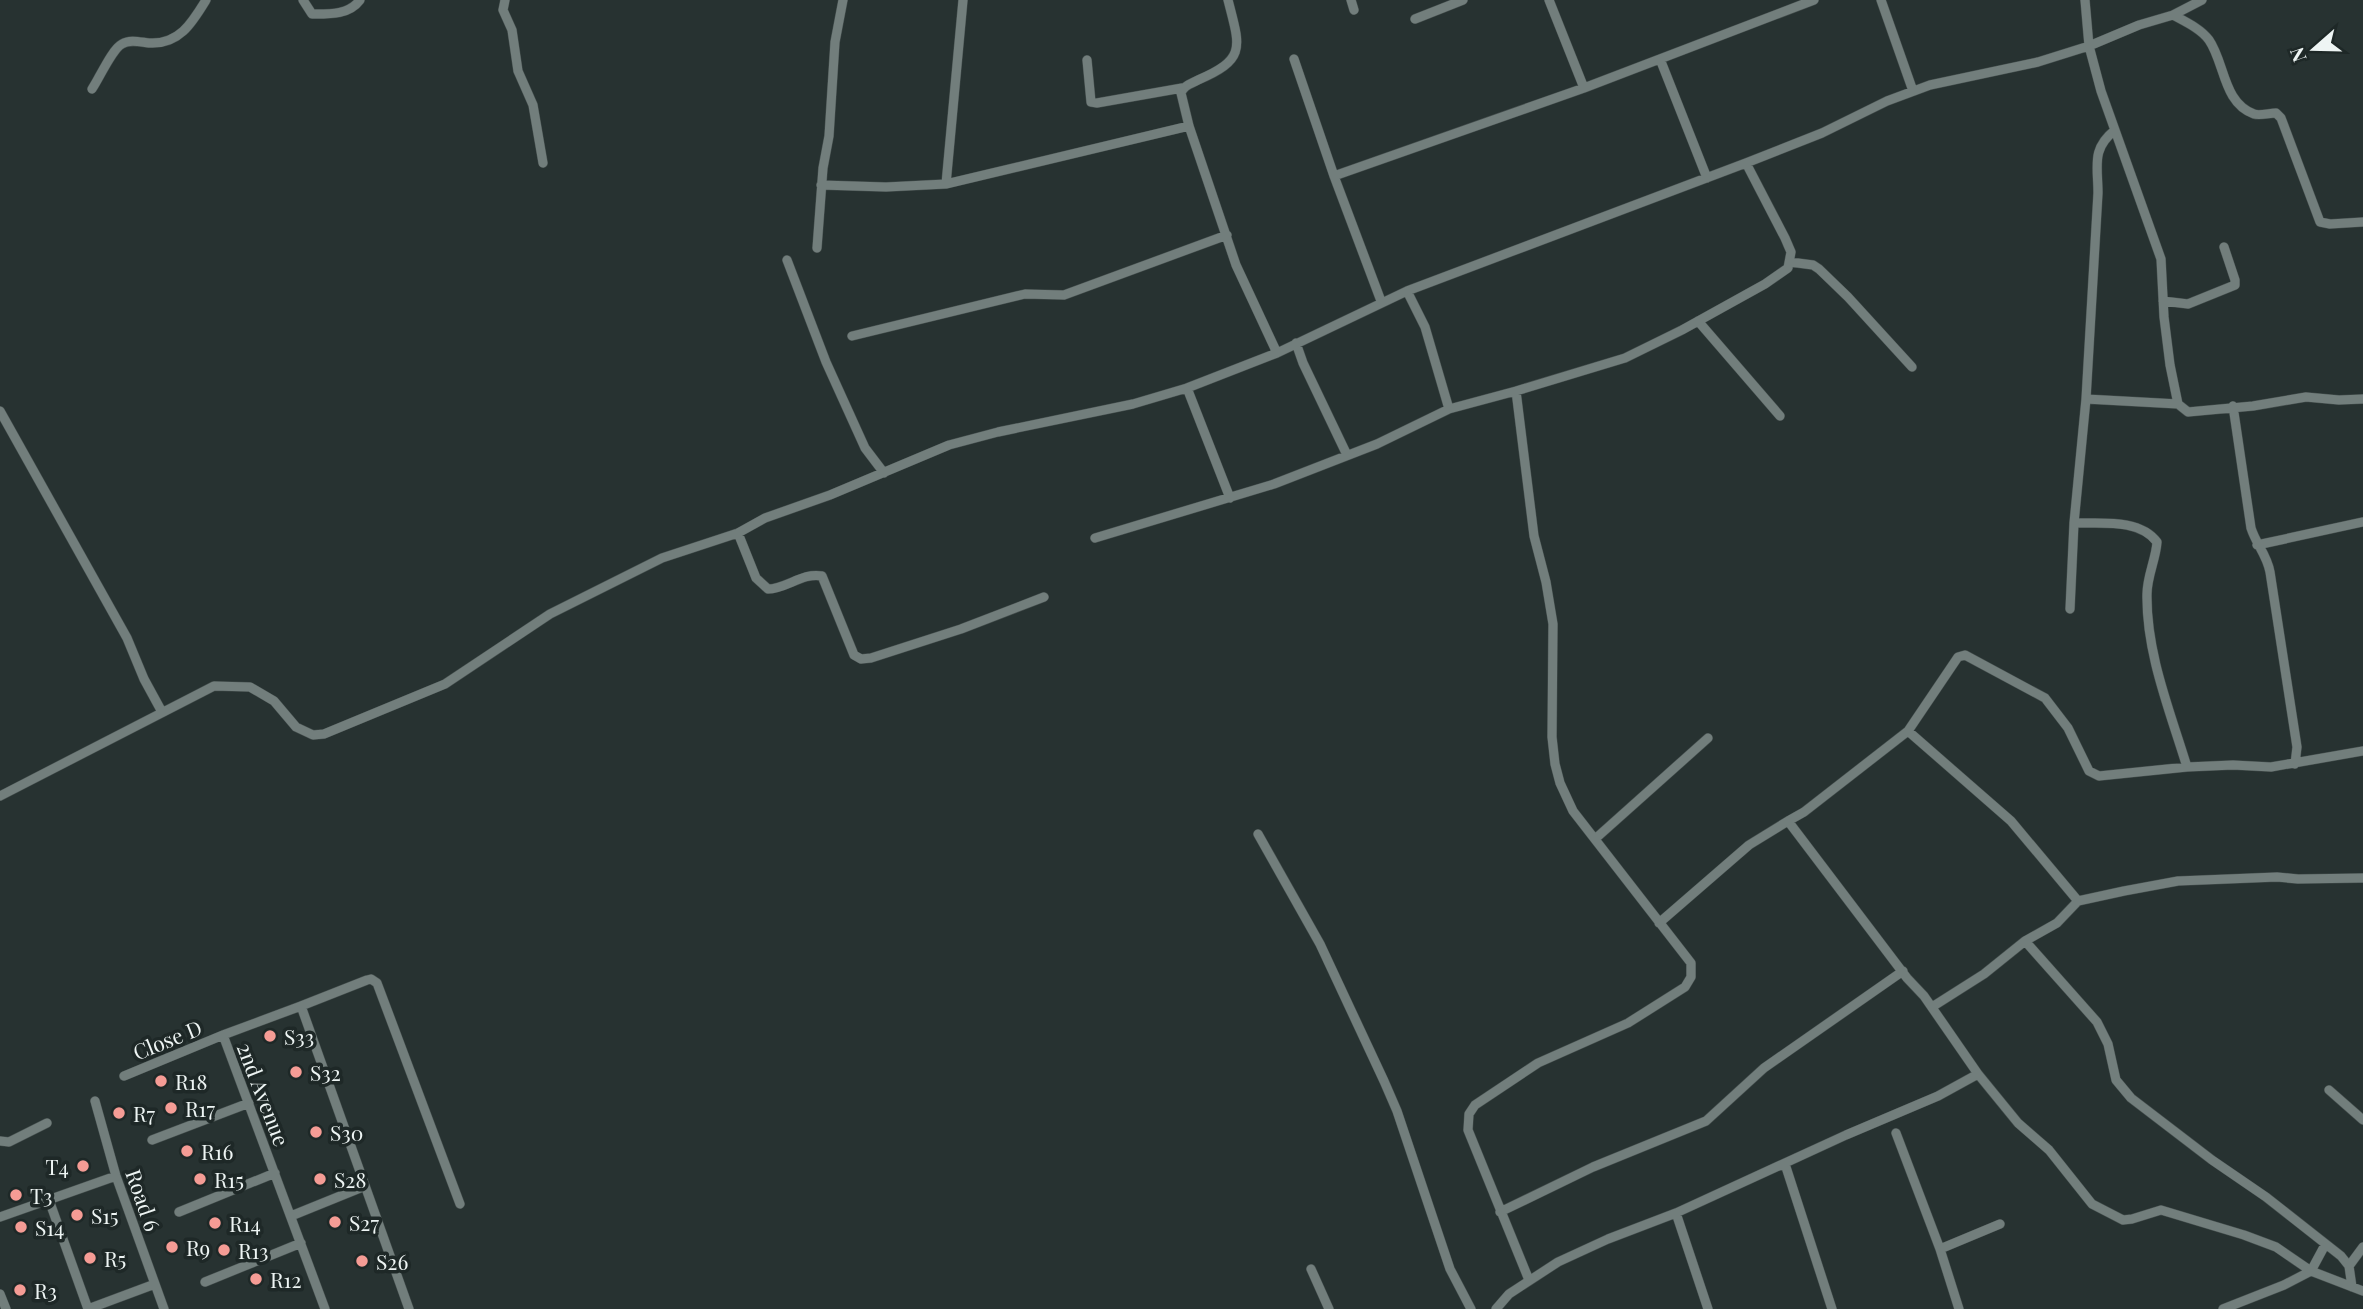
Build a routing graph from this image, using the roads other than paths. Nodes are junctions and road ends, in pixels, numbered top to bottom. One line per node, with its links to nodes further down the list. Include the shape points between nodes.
1 (206, 0): 22 (street, via 192,23 173,40 162,44 128,41 118,47)
2 (303, 0): 3 (street, via 312,14 328,14 348,10)
3 (360, 0)
4 (505, 0): 26 (street, via 503,10 512,30 518,71 533,105)
5 (843, 0): 31 (street)
6 (963, 0): 30 (street)
7 (1228, 0): 20 (street, via 1237,36 1235,57)
8 (1463, 0): 15 (street)
9 (1549, 0): 21 (street)
10 (1814, 0): 18 (street)
11 (1881, 0): 23 (street)
12 (2085, 0): 16 (street)
13 (2202, 0): 14 (street)
14 (2174, 15): 16 (street); 32 (street, via 2207,37 2232,96 2241,106 2254,114 2276,113 2281,118 2320,222)
15 (1415, 19)
16 (2089, 46): 23 (street); 25 (street)
17 (1294, 59): 28 (street)
18 (1660, 59): 21 (street); 29 (street)
19 (1087, 60): 20 (street, via 1091,102)
20 (1182, 88): 24 (street)
21 (1584, 88): 28 (street)
22 (92, 89)
23 (1913, 91): 27 (street)
24 (1189, 126): 30 (street); 33 (street)
25 (2115, 130): 39 (street, via 2161,259); 48 (street, via 2100,146 2097,163)
26 (543, 163)
27 (1746, 163): 29 (street); 37 (street, via 1786,238)
28 (1334, 176): 40 (street)
29 (1707, 178): 38 (street)
30 (946, 184): 31 (street)
31 (821, 186): 35 (street)
32 (2363, 222)
33 (1227, 235): 42 (street, via 1064,295 1025,294); 44 (street)
34 (2224, 247): 39 (street, via 2235,285 2188,304)
35 (817, 248)
36 (787, 260): 56 (street, via 865,448)
37 (1790, 262): 41 (street, via 1774,278); 45 (street, via 1819,269)
38 (1407, 291): 40 (street); 52 (street, via 1425,327)
39 (2163, 301): 50 (street)
40 (1381, 302): 43 (street)
41 (1698, 321): 47 (street, via 1625,358); 54 (street)
42 (852, 336)
43 (1296, 343): 44 (street); 55 (street)
44 (1277, 353): 46 (street)
45 (1912, 367)
46 (1187, 388): 56 (street, via 1124,407 948,445); 57 (street)
47 (1516, 391): 52 (street); 74 (street, via 1534,537 1553,624 1555,764 1573,811)
48 (2086, 399): 50 (street); 59 (street)
49 (2363, 399): 51 (street, via 2306,397)
50 (2178, 404): 51 (street, via 2188,412)
51 (2233, 406): 62 (street)
52 (1449, 410): 55 (street)
53 (0, 411): 65 (street, via 127,638)
54 (1780, 416)
55 (1347, 455): 57 (street)
56 (884, 473): 60 (street, via 765,518)
57 (1230, 498): 61 (street)
58 (2363, 522): 62 (street)
59 (2074, 523): 64 (street); 70 (street, via 2130,524 2157,542 2147,592 2148,629)
60 (738, 533): 63 (street, via 756,578 768,589 811,575 822,576 854,655 861,659 961,629); 65 (street, via 662,558 550,614 445,684 324,734 313,735 296,727 274,701 250,687 214,686)
61 (1094, 538)
62 (2257, 545): 69 (street, via 2270,572 2296,737)
63 (1044, 597)
64 (2070, 609)
65 (162, 712): 71 (street)
66 (1908, 731): 70 (street, via 1958,657 1965,655 2045,698 2068,727 2091,774); 72 (street); 76 (street, via 2011,821)
67 (1708, 738): 74 (street)
68 (2363, 751): 69 (street)
69 (2295, 765): 70 (street)
70 (2187, 767)
71 (0, 796)
72 (1788, 821): 77 (street, via 1749,845); 79 (street)
73 (1258, 834): 124 (street, via 1320,944 1384,1081 1450,1269)
74 (1595, 839): 77 (street)
75 (2363, 878): 76 (street, via 2178,881)
76 (2078, 901): 78 (street, via 2057,923)
77 (1659, 923): 100 (street, via 1691,963 1685,987 1628,1023 1538,1063 1475,1105 1469,1114 1468,1130)
78 (2025, 941): 81 (street); 106 (street, via 2097,1022 2112,1056 2116,1080 2131,1098)
79 (1903, 971): 81 (street); 100 (street, via 1764,1068 1706,1121 1593,1167)
80 (301, 1006): 82 (street, 2nd Avenue); 96 (street); 98 (street, 2nd Avenue, via 367,979 377,983)
81 (1932, 1007): 83 (street)
82 (223, 1035): 84 (street, Close D); 87 (street, 2nd Avenue)
83 (1978, 1074): 93 (street); 111 (street, via 2092,1204 2127,1220 2165,1211 2266,1242)
84 (124, 1076)
85 (2329, 1090): 88 (street)
86 (95, 1101): 95 (street, Road 6)
87 (249, 1103): 91 (street); 94 (street, 2nd Avenue)
88 (2363, 1120)
89 (47, 1123): 92 (street, via 13,1141)
90 (1896, 1133): 108 (street)
91 (152, 1140)
92 (0, 1141)
93 (1785, 1164): 101 (street); 127 (street)
94 (275, 1174): 99 (street); 102 (street, 2nd Avenue)
95 (116, 1176): 97 (street); 114 (street, Road 6)
96 (365, 1186): 102 (street); 122 (street)
97 (49, 1200): 103 (street); 119 (street)
98 (460, 1204)
99 (179, 1212)
100 (1500, 1212): 112 (street)
101 (1675, 1213): 112 (street, via 1608,1239); 126 (street)
102 (291, 1216): 105 (street, 2nd Avenue)
103 (0, 1217)
104 (2000, 1224): 108 (street)
105 (301, 1243): 113 (street); 121 (street, 2nd Avenue)
106 (2325, 1245): 109 (street); 111 (street)
107 (2363, 1247): 109 (street)
108 (1940, 1249): 128 (street)
109 (2349, 1266): 115 (street)
110 (1311, 1269): 123 (street)
111 (2311, 1271): 115 (street); 129 (street)
112 (1529, 1280): 125 (street)
113 (205, 1282)
114 (155, 1284): 119 (street); 120 (street, Road 6)
115 (2352, 1287): 116 (street)
116 (2363, 1291)
117 (0, 1294): 118 (street)
118 (6, 1309)
119 (88, 1309)
120 (164, 1309)
121 (325, 1309)
122 (409, 1309)
123 (1329, 1309)
124 (1471, 1309)
125 (1496, 1309)
126 (1708, 1309)
127 (1832, 1309)
128 (1959, 1309)
129 (2223, 1309)

